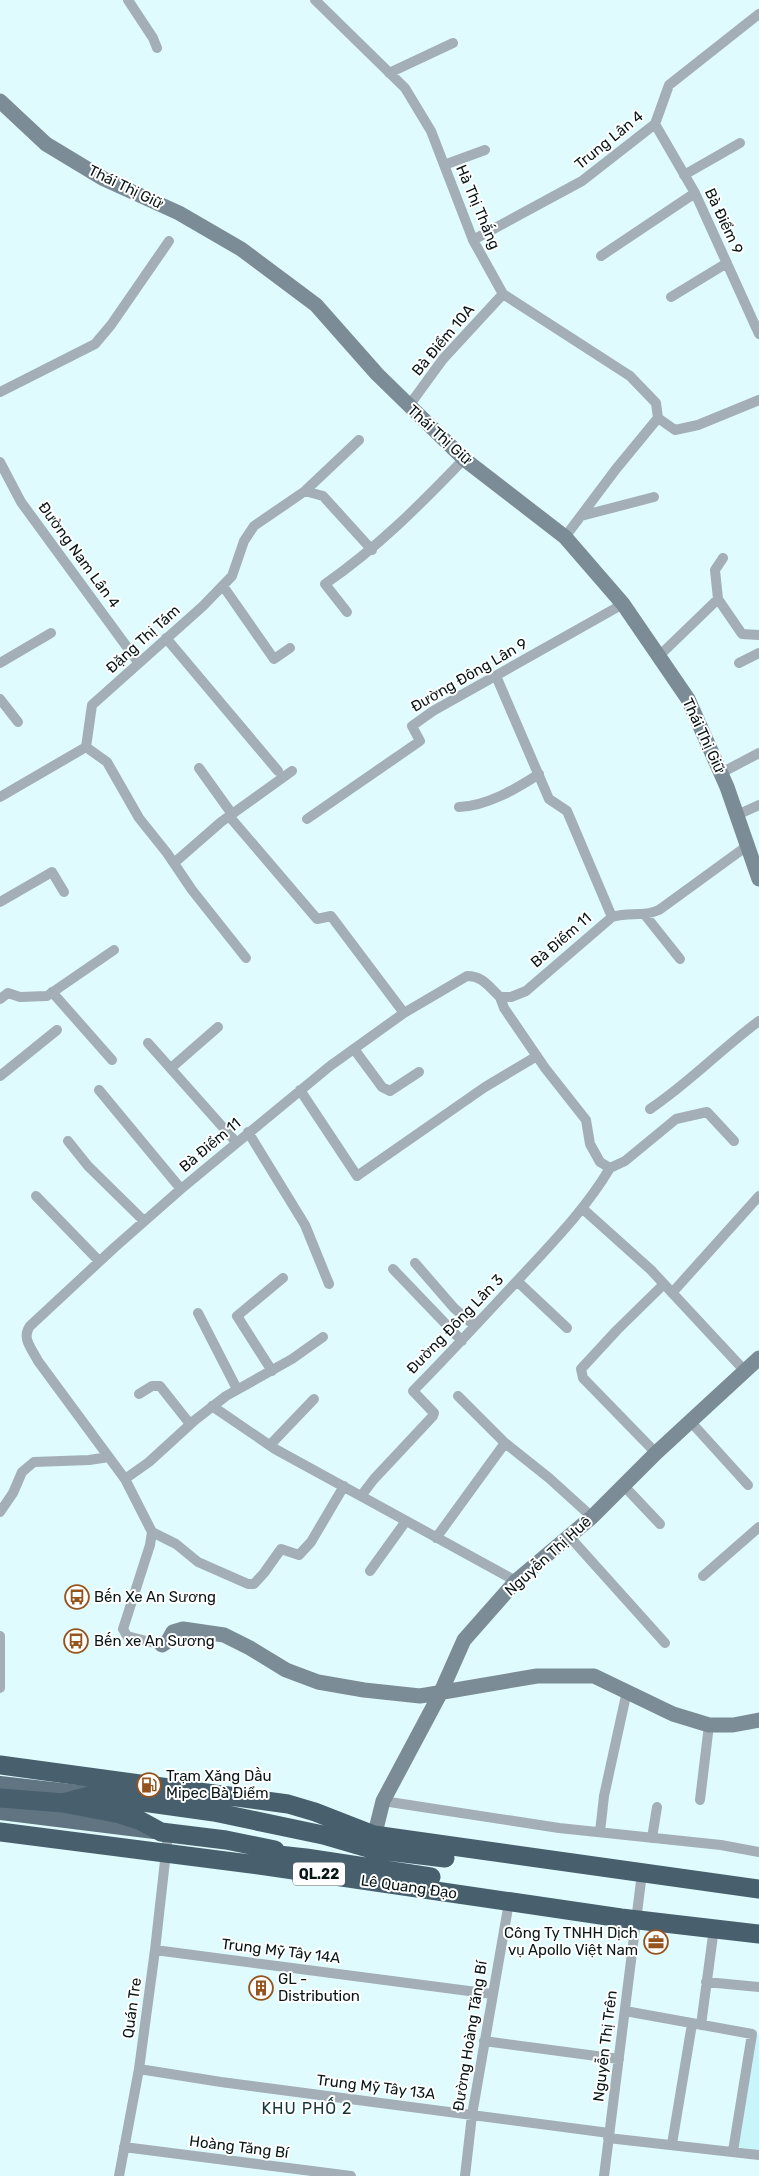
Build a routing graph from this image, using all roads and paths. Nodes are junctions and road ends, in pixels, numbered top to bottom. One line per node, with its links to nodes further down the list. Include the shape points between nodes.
1 (128, 0): 5 (street)
2 (315, 0): 6 (street, Hà Thị Thắng)
3 (759, 14): 8 (street, Trung Lân 4, via 669,85)
4 (454, 43): 6 (street)
5 (157, 48)
6 (389, 73): 11 (street, Hà Thị Thắng, via 405,88 431,131)
7 (0, 101): 23 (street, Thái Thị Giữ, via 46,144 104,179 179,213 241,248 316,305)
8 (655, 124): 12 (street, Bà Điểm 9); 14 (street, Trung Lân 4, via 582,181)
9 (740, 143): 12 (street)
10 (485, 150): 11 (street)
11 (444, 165): 14 (street, Hà Thị Thắng)
12 (684, 175): 13 (street, Bà Điểm 9)
13 (695, 193): 16 (street); 17 (street, Bà Điểm 9)
14 (473, 240): 18 (street, Hà Thị Thắng)
15 (169, 241): 21 (street, via 95,344)
16 (601, 256)
17 (727, 263): 19 (street); 20 (street, Bà Điểm 9)
18 (503, 294): 23 (street, Bà Điểm 10A, via 443,359); 24 (street, Hà Thị Thắng, via 630,376 656,403)
19 (671, 297)
20 (759, 334)
21 (0, 392)
22 (759, 400): 24 (street, via 698,425 675,430)
23 (408, 407): 26 (street, Thái Thị Giữ)
24 (658, 418): 30 (street)
25 (359, 440): 28 (street, Đặng Thị Tám)
26 (464, 459): 31 (street, Thái Thị Giữ); 32 (street)
27 (0, 462): 44 (street, Đường Nam Lân 4, via 21,502)
28 (305, 491): 32 (street, via 323,496); 34 (street, Đặng Thị Tám, via 254,526 244,541 232,576)
29 (654, 497): 30 (street)
30 (581, 516): 31 (street)
31 (565, 537): 36 (street, Thái Thị Giữ)
32 (372, 550): 37 (street, via 325,584)
33 (723, 558): 35 (street, via 716,570)
34 (223, 586): 40 (street, Đặng Thị Tám); 41 (street, via 274,659)
35 (718, 599): 39 (street, via 742,634); 43 (street)
36 (623, 604): 43 (street, Thái Thị Giữ); 47 (street, Đường Đông Lân 9)
37 (347, 612)
38 (51, 633): 45 (street)
39 (759, 635)
40 (166, 638): 44 (street, Đặng Thị Tám); 53 (street)
41 (290, 648)
42 (759, 653): 46 (street)
43 (659, 656): 55 (street, Thái Thị Giữ, via 688,699)
44 (138, 662): 50 (street, Đặng Thị Tám, via 92,705)
45 (0, 663)
46 (739, 663)
47 (496, 676): 56 (street); 62 (street, Đường Đông Lân 9, via 412,726 420,741)
48 (0, 699): 49 (street)
49 (18, 722)
50 (86, 747): 57 (street); 64 (street, via 107,762 139,818)
51 (759, 754): 55 (street)
52 (199, 768): 60 (street)
53 (278, 770)
54 (292, 771): 60 (street)
55 (721, 773): 61 (street, Thái Thị Giữ)
56 (539, 774): 59 (street, via 474,807); 69 (street, via 549,799 567,811)
57 (0, 798)
58 (759, 805): 61 (street)
59 (459, 807)
60 (231, 815): 64 (street); 76 (street, via 316,919 331,916)
61 (737, 815): 63 (street, Thái Thị Giữ)
62 (307, 819)
63 (747, 846): 65 (street, Thái Thị Giữ); 68 (street)
64 (174, 864): 71 (street)
65 (759, 879)
66 (64, 892): 67 (street, via 52,872)
67 (0, 902)
68 (646, 916): 69 (street, Bà Điểm 11, via 623,914); 72 (street)
69 (612, 917): 74 (street, Bà Điểm 11, via 526,991)
70 (114, 950): 73 (street)
71 (246, 958)
72 (680, 959)
73 (52, 992): 75 (street, via 47,996 20,997 8,993); 83 (street)
74 (500, 997): 76 (street, Bà Điểm 11, via 483,980 467,976); 82 (street)
75 (0, 999)
76 (404, 1013): 81 (street, Bà Điểm 11)
77 (759, 1021): 89 (street, via 677,1090)
78 (218, 1027): 84 (street)
79 (58, 1030): 86 (street)
80 (148, 1042): 84 (street)
81 (354, 1049): 85 (street, via 387,1090); 88 (street, Bà Điểm 11)
82 (537, 1056): 88 (street, via 468,1098 357,1176); 94 (street, via 586,1120 590,1144 600,1162)
83 (112, 1060)
84 (171, 1068): 92 (street)
85 (419, 1072)
86 (0, 1076)
87 (99, 1090): 95 (street)
88 (300, 1090): 90 (street, Bà Điểm 11)
89 (650, 1108)
90 (248, 1132): 92 (street, Bà Điểm 11); 105 (street, via 305,1225)
91 (68, 1141): 99 (street, via 88,1166)
92 (236, 1142): 95 (street, Bà Điểm 11)
93 (734, 1142): 94 (street, via 707,1112 676,1119 625,1162)
94 (610, 1168): 98 (street, Đường Đông Lân 3)
95 (181, 1189): 99 (street, Bà Điểm 11)
96 (36, 1196): 100 (street)
97 (759, 1196): 107 (street)
98 (582, 1209): 104 (street, Đường Đông Lân 3); 106 (street)
99 (144, 1221): 100 (street, Bà Điểm 11)
100 (100, 1260): 126 (street, Bà Điểm 11, via 25,1332 26,1341 38,1361)
101 (415, 1263): 109 (street, via 454,1308)
102 (393, 1269): 112 (street)
103 (283, 1278): 114 (street, via 237,1316)
104 (517, 1281): 109 (street, Đường Đông Lân 3); 110 (street)
105 (329, 1284)
106 (664, 1284): 107 (street); 125 (street, via 581,1369 583,1378)
107 (672, 1293): 115 (street)
108 (198, 1314): 116 (street)
109 (475, 1326): 112 (street, Đường Đông Lân 3)
110 (566, 1328)
111 (323, 1336): 114 (street)
112 (462, 1341): 131 (street, Đường Đông Lân 3, via 412,1390 434,1413 433,1416)
113 (759, 1358): 115 (street, Nguyễn Thị Huê)
114 (272, 1370): 116 (street)
115 (744, 1370): 121 (street, Nguyễn Thị Huê)
116 (237, 1389): 120 (street)
117 (139, 1394): 122 (street, via 152,1386 160,1386)
118 (458, 1396): 123 (street)
119 (314, 1399): 124 (street)
120 (212, 1406): 122 (street); 124 (street)
121 (690, 1422): 125 (street, Nguyễn Thị Huê); 128 (street)
122 (190, 1424): 127 (street, via 149,1462)
123 (505, 1443): 133 (street); 139 (street)
124 (270, 1446): 129 (street)
125 (656, 1453): 130 (street, Nguyễn Thị Huê)
126 (110, 1457): 127 (street, Bà Điểm 11); 132 (street, via 34,1462 22,1472)
127 (125, 1478): 137 (street, Bà Điểm 11)
128 (748, 1485)
129 (344, 1486): 131 (street); 137 (street, via 311,1542 299,1554 281,1549 254,1584 198,1562 176,1544)
130 (624, 1486): 133 (street, Nguyễn Thị Huê); 135 (street)
131 (361, 1496): 134 (street)
132 (0, 1512)
133 (592, 1516): 138 (street, Nguyễn Thị Huê)
134 (406, 1522): 139 (street); 140 (street)
135 (660, 1524)
136 (759, 1527): 141 (street)
137 (152, 1532): 145 (street, via 123,1629 128,1636)
138 (568, 1535): 142 (street, Nguyễn Thị Huê); 144 (street)
139 (436, 1538): 142 (street)
140 (370, 1571)
141 (703, 1576)
142 (516, 1581): 148 (street, Nguyễn Thị Huê, via 464,1640)
143 (0, 1636): 146 (street)
144 (665, 1643)
145 (162, 1645): 148 (street, via 173,1632 183,1629 224,1635 286,1670 318,1682 420,1696)
146 (0, 1688)
147 (627, 1691): 148 (street, via 594,1676 537,1676); 150 (street, via 673,1714); 164 (street, via 604,1796)
148 (440, 1694): 157 (street, Nguyễn Thị Huê)
149 (759, 1720): 150 (street)
150 (709, 1725): 156 (street)
151 (0, 1765): 153 (highway, Lê Quang Đạo / QL.22)
152 (0, 1784): 153 (main road)
153 (98, 1784): 155 (highway, Lê Quang Đạo / QL.22); 158 (highway, Lê Quang Đạo / QL.22); 161 (highway, Lê Quang Đạo / QL.22)
154 (0, 1798): 158 (highway, Lê Quang Đạo)
155 (240, 1798): 161 (highway); 166 (highway, Lê Quang Đạo / QL.22, via 288,1804 315,1812)
156 (700, 1800)
157 (383, 1801): 164 (street); 166 (street, Nguyễn Thị Huê)
158 (63, 1803): 167 (highway, Lê Quang Đạo / QL.22, via 141,1821)
159 (657, 1807): 165 (street)
160 (0, 1812): 167 (main road)
161 (278, 1825): 166 (highway, Lê Quang Đạo / QL.22)
162 (0, 1826): 167 (highway, Lê Quang Đạo / QL.22)
163 (0, 1832): 167 (highway, Lê Quang Đạo / QL.22)
164 (600, 1832): 165 (street)
165 (652, 1838): 168 (street)
166 (373, 1842): 169 (highway, Lê Quang Đạo / QL.22)
167 (165, 1843): 172 (highway, Lê Quang Đạo / QL.22, via 226,1840 306,1858); 173 (highway, Lê Quang Đạo / QL.22); 178 (street, Quán Tre)
168 (759, 1852)
169 (641, 1878): 170 (highway, Lê Quang Đạo / QL.22); 171 (highway, Lê Quang Đạo / QL.22); 174 (street, Nguyễn Thị Trên)
170 (759, 1889)
171 (759, 1899)
172 (550, 1901): 173 (highway, Lê Quang Đạo / QL.22); 174 (highway, Lê Quang Đạo / QL.22)
173 (509, 1902): 181 (street, Đường Hoàng Tăng Bí)
174 (637, 1913): 175 (highway, Lê Quang Đạo / QL.22); 176 (highway, Lê Quang Đạo / QL.22); 182 (street, Nguyễn Thị Trên)
175 (759, 1924)
176 (714, 1928): 177 (highway, Lê Quang Đạo / QL.22); 179 (street)
177 (759, 1934)
178 (155, 1950): 181 (street, Trung Mỹ Tây 14A); 187 (street, Quán Tre)
179 (706, 1982): 180 (street); 183 (street)
180 (759, 1988)
181 (492, 1994): 185 (street, Đường Hoàng Tăng Bí)
182 (625, 2011): 183 (street); 186 (street, Nguyễn Thị Trên)
183 (696, 2024): 184 (street); 190 (street)
184 (756, 2035): 192 (street)
185 (484, 2041): 186 (street); 188 (street, Đường Hoàng Tăng Bí)
186 (619, 2059): 189 (street, Nguyễn Thị Trên)
187 (139, 2069): 188 (street, Trung Mỹ Tây 13A); 191 (street, Quán Tre)
188 (472, 2115): 189 (street, Trung Mỹ Tây 13A); 196 (street, Đường Hoàng Tăng Bí)
189 (609, 2136): 190 (street, Trung Mỹ Tây 13A); 197 (street, Nguyễn Thị Trên)
190 (672, 2144): 192 (street, Trung Mỹ Tây 13A)
191 (124, 2147): 194 (street, Quán Tre); 195 (street, Hoàng Tăng Bí)
192 (733, 2151): 193 (street, Trung Mỹ Tây 13A)
193 (759, 2155)
194 (119, 2176)
195 (350, 2176)
196 (465, 2176)
197 (604, 2176)

